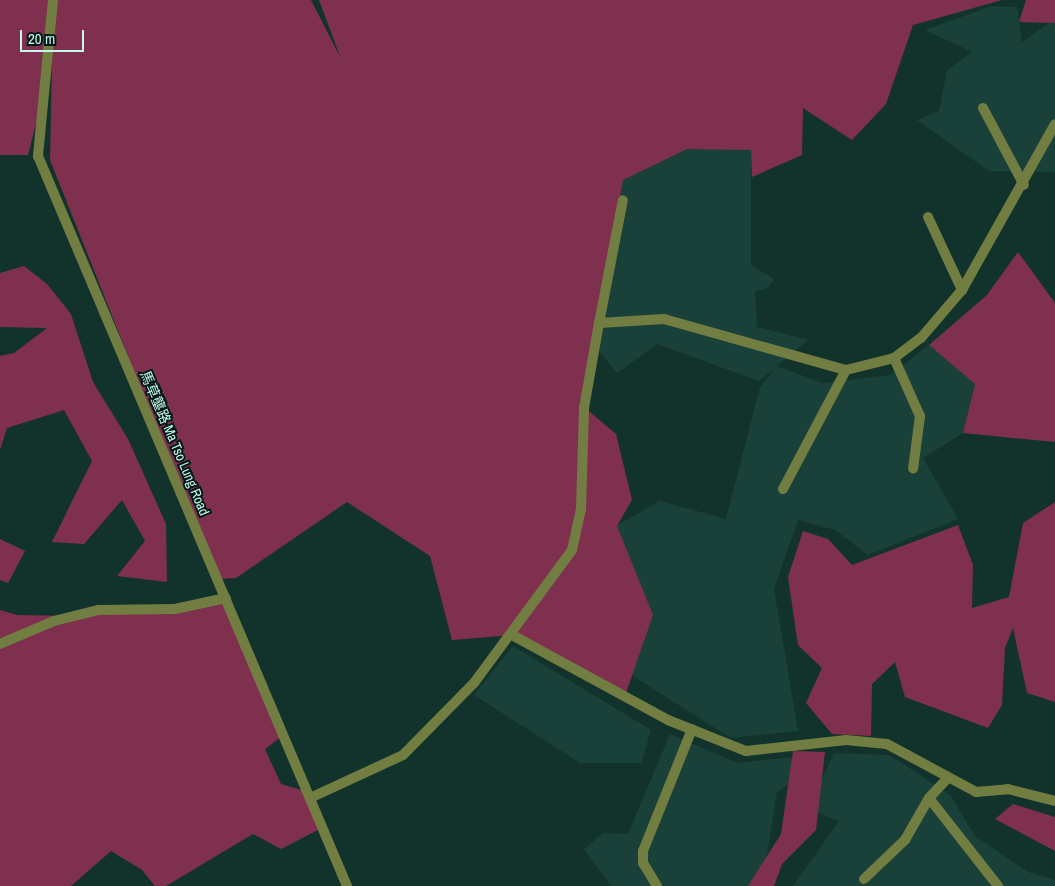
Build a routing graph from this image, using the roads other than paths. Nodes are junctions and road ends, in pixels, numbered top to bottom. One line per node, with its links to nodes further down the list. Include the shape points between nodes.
1 (53, 0): 13 (street, 馬草壟路 Ma Tso Lung Road, via 38,156)
2 (983, 108): 4 (street)
3 (1055, 124): 4 (street)
4 (1024, 185): 7 (street)
5 (623, 200): 8 (street)
6 (928, 217): 7 (street)
7 (962, 290): 9 (street, via 921,338)
8 (599, 323): 10 (street, via 664,319); 14 (street, via 584,408 581,509 572,550)
9 (894, 358): 10 (street); 11 (street, via 920,416)
10 (846, 370): 12 (street)
11 (913, 469)
12 (783, 489)
13 (226, 598): 15 (street, via 175,609 98,610 54,621); 18 (street, 馬草壟路 Ma Tso Lung Road)
14 (512, 635): 16 (street); 18 (street, via 474,683 403,755)
15 (0, 644)
16 (692, 729): 17 (street, via 746,751 846,740 886,744); 23 (street, via 643,851 643,863)
17 (947, 779): 19 (street); 20 (street, via 976,792 1008,789)
18 (310, 798): 22 (street, 馬草壟路 Ma Tso Lung Road)
19 (929, 798): 21 (street, via 905,840); 24 (street)
20 (1055, 801)
21 (864, 879)
22 (347, 886)
23 (657, 886)
24 (998, 886)

